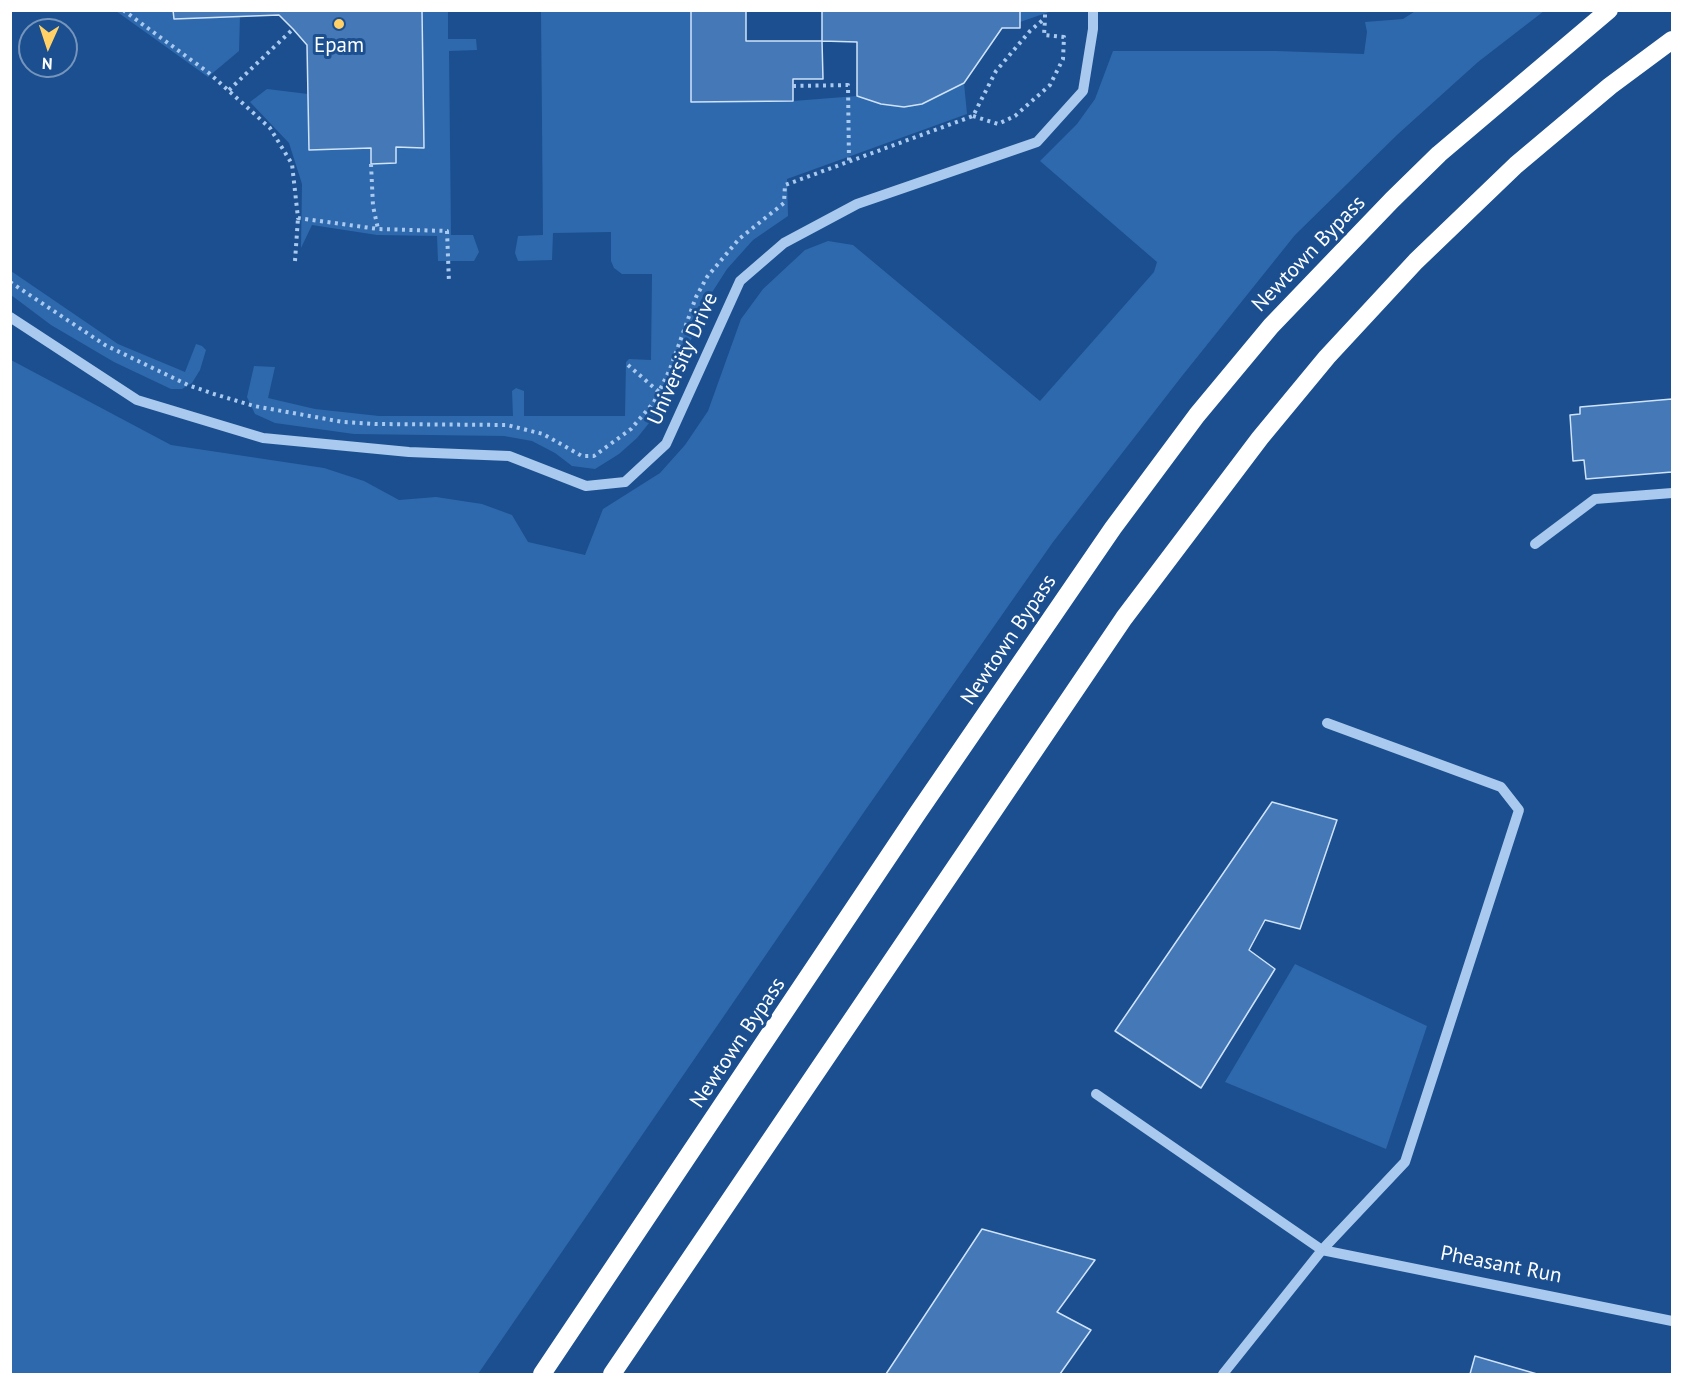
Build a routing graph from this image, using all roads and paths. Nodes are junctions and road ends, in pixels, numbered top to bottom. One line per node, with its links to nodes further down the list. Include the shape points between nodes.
1 (123, 10): 9 (path)
2 (1045, 10): 5 (path)
3 (1093, 10): 18 (street, University Drive, via 1083,91 1037,142 856,204 784,243 740,281 666,444 624,482 586,486 509,456 409,452 253,435 137,400)
4 (1609, 10): 27 (highway, Newtown Bypass, via 1415,177 1271,326 1197,415 1018,666)
5 (1045, 18): 10 (path, via 996,71); 10 (path, via 1044,35 1064,37 1063,59 1050,84 1015,116 998,124)
6 (292, 29): 9 (path)
7 (1672, 40): 28 (highway, via 1516,165 1416,261 1327,357 1260,438 1124,618)
8 (793, 86): 11 (path, via 848,85)
9 (229, 90): 13 (path, via 284,147 292,164)
10 (973, 116): 11 (path)
11 (849, 162): 20 (path, via 785,185 784,203 752,228 713,270 696,297)
12 (371, 164): 14 (path)
13 (298, 218): 14 (path); 15 (path)
14 (378, 229): 17 (path, via 447,231)
15 (295, 261)
16 (10, 282): 20 (path, via 85,334 188,385 254,406 316,419 375,424 507,424 543,434 582,456 594,456 631,429)
17 (449, 283)
18 (10, 317)
19 (628, 365): 20 (path)
20 (659, 392)
21 (1672, 493): 22 (street, via 1595,499)
22 (1535, 544)
23 (1327, 723): 25 (street, via 1501,787 1519,810 1405,1162)
24 (1096, 1094): 25 (street)
25 (1322, 1250): 26 (street, Pheasant Run); 29 (street)
26 (1672, 1321)
27 (542, 1374)
28 (612, 1374)
29 (1223, 1374)

